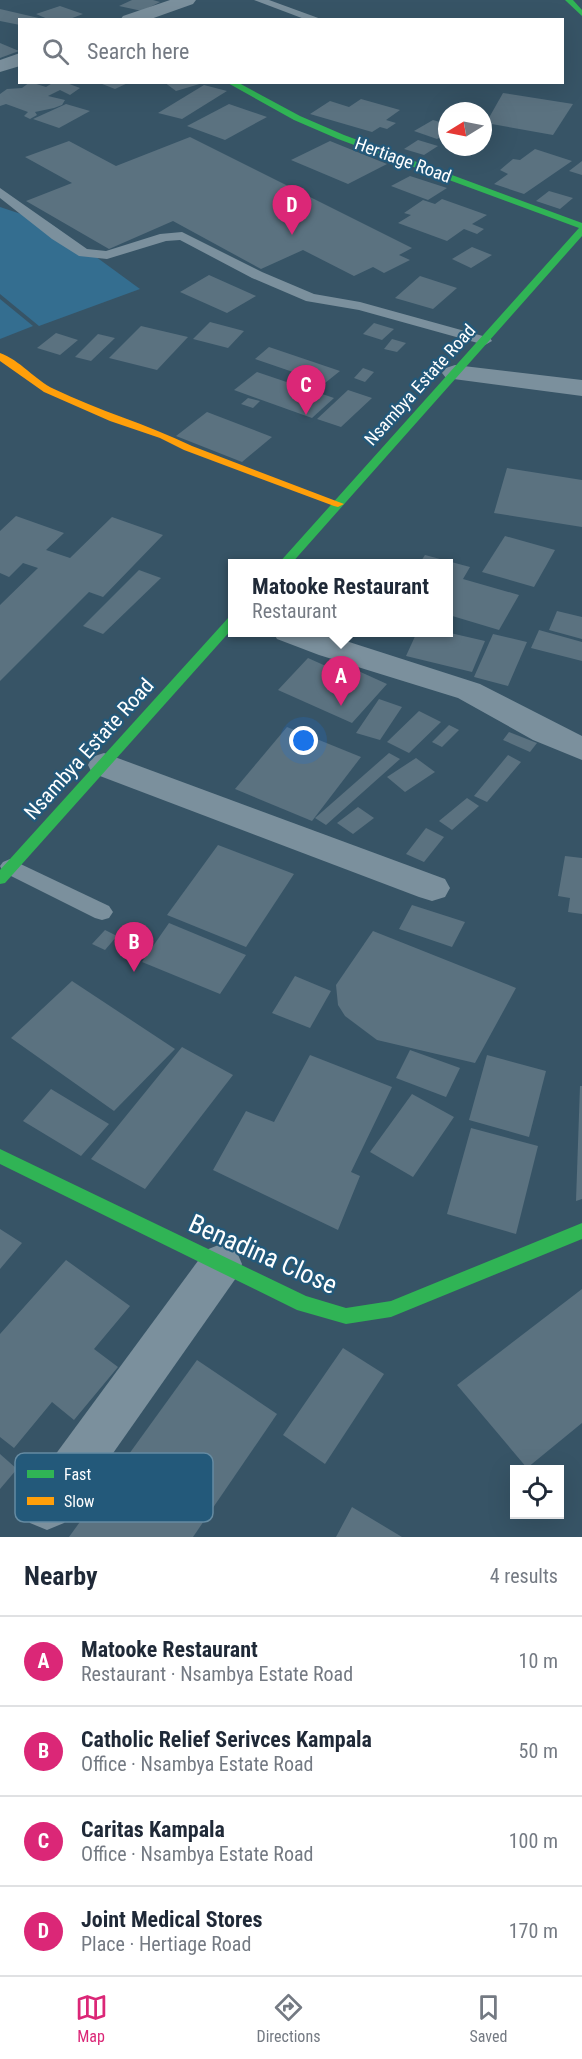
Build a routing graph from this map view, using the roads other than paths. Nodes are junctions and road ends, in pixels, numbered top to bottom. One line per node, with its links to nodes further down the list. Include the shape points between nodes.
1 (187, 0): 5 (street)
2 (259, 0): 6 (lane)
3 (569, 0): 4 (street)
4 (582, 14)
5 (135, 18)
6 (313, 18)
7 (18, 60): 8 (street)
8 (0, 66)
9 (234, 84): 11 (street, Hertiage Road, via 341,137)
10 (0, 192): 12 (lane, via 84,253 107,255 165,237 182,236 311,298 360,306)
11 (582, 228): 12 (street, Nsambya Estate Road)
12 (485, 341): 14 (street, Nsambya Estate Road)
13 (0, 356): 16 (street, via 48,390 104,415)
14 (455, 373): 15 (street); 16 (street, Nsambya Estate Road)
15 (582, 388)
16 (338, 504): 17 (street, Nsambya Estate Road)
17 (288, 559)
18 (228, 626): 21 (street, Nsambya Estate Road)
19 (299, 637): 20 (street, via 469,691)
20 (582, 748)
21 (104, 765): 22 (street, Nsambya Estate Road); 23 (street)
22 (5, 873): 24 (lane)
23 (432, 888)
24 (102, 912)
25 (0, 1156): 27 (street, Benadina Close)
26 (582, 1231): 27 (street, Benadina Close, via 391,1309 346,1316 303,1304)
27 (221, 1264): 28 (street)
28 (85, 1453)

